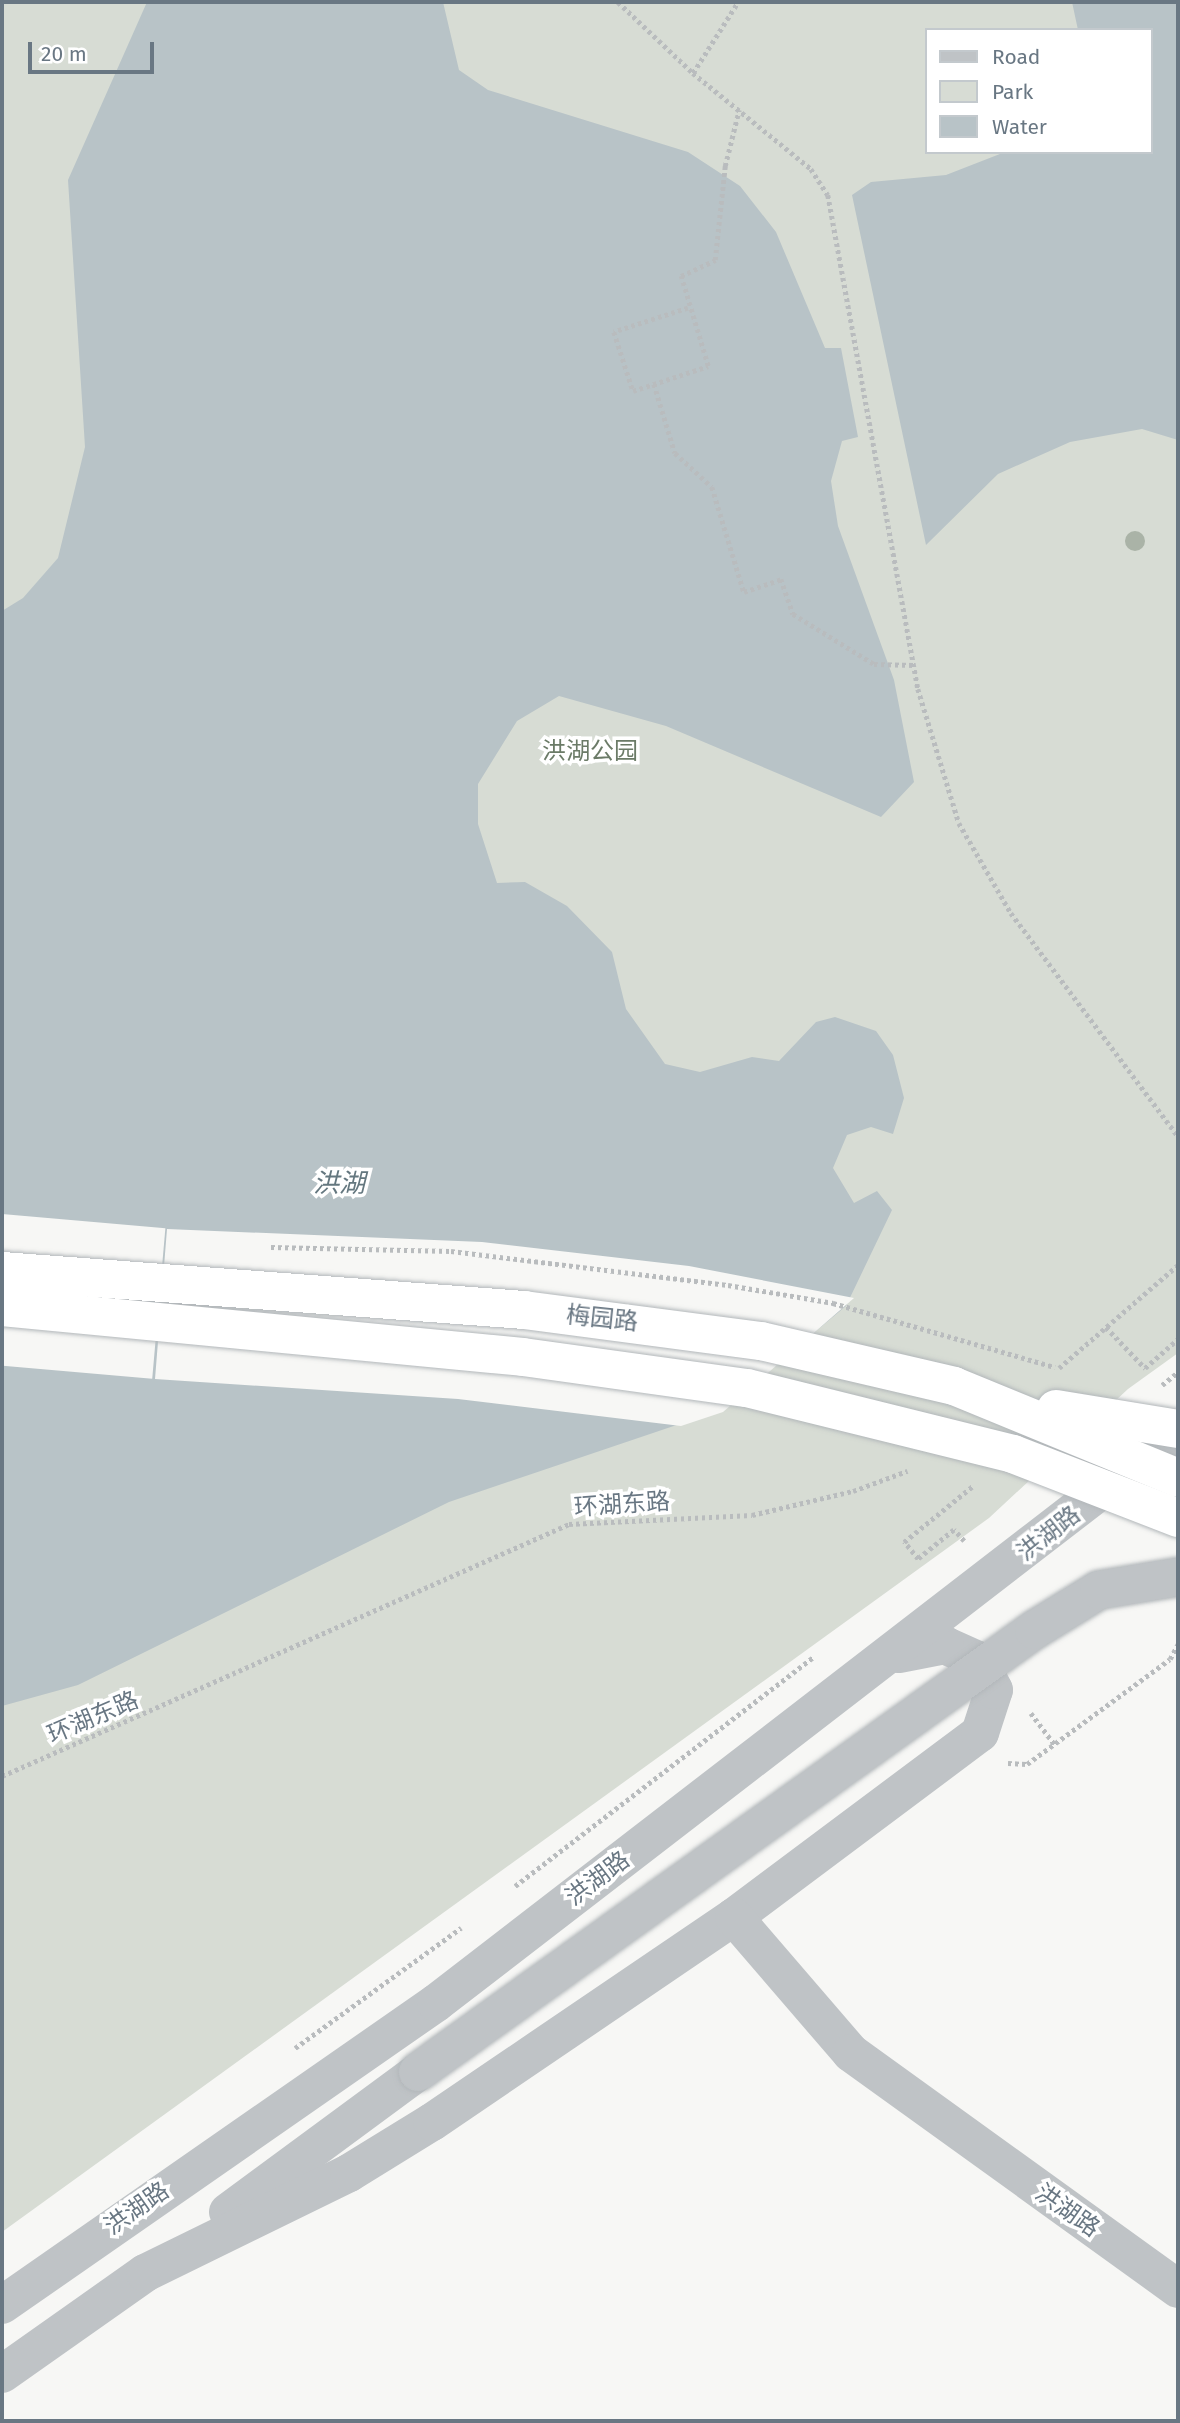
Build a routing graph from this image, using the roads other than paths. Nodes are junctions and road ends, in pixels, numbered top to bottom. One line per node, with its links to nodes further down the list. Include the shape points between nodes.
1 (2, 1271): 3 (main road, 梅园路, bridge, via 655,1324 761,1341)
2 (2, 1307): 6 (main road, 梅园路, bridge, via 523,1357 747,1388 1013,1454)
3 (954, 1386): 4 (main road, bridge); 5 (main road, 梅园路, bridge)
4 (1178, 1430): 8 (street, 洪湖路)
5 (1178, 1478)
6 (1178, 1518)
7 (1178, 1577): 10 (street, bridge, via 1099,1590 1046,1623)
8 (892, 1656): 9 (street, via 945,1646 978,1660 994,1690 980,1733); 12 (street, 洪湖路, via 436,2003)
9 (734, 1917): 10 (street, via 349,2173); 11 (street, 洪湖路, via 851,2053)
10 (145, 2273): 13 (street)
11 (1178, 2289)
12 (2, 2305)
13 (2, 2374)

